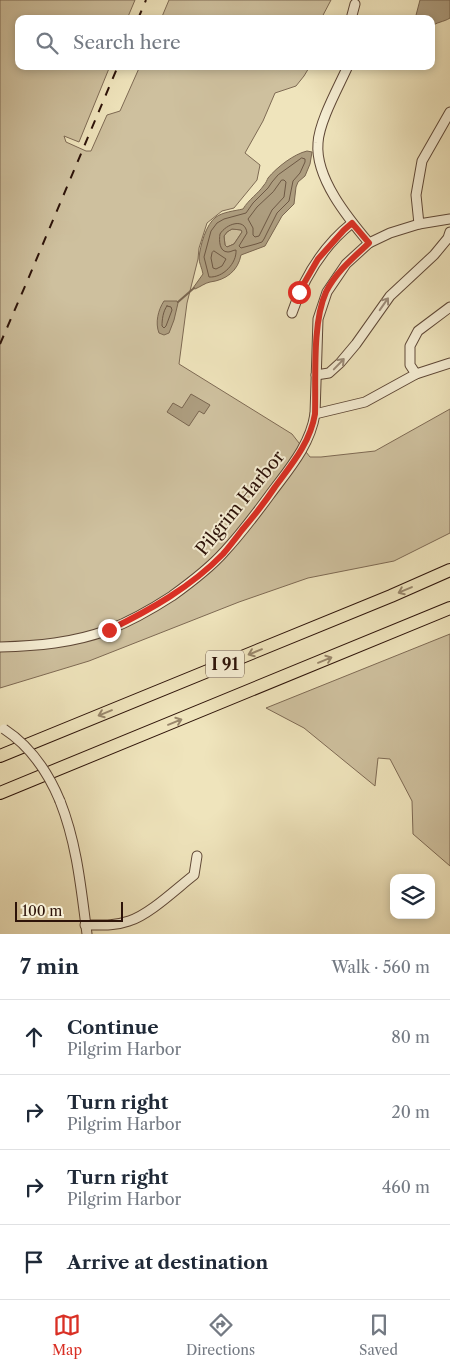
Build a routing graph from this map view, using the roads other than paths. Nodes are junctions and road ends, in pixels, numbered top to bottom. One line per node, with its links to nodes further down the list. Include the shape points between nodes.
1 (356, 4): 2 (street)
2 (352, 15)
3 (346, 70): 6 (street, via 322,125 318,144 326,183)
4 (450, 112): 7 (street, via 422,161 416,195)
5 (450, 219): 7 (street, Pilgrim Harbor)
6 (352, 223): 9 (street); 11 (street, via 318,259 299,292)
7 (419, 224): 9 (street, Pilgrim Harbor)
8 (450, 232): 14 (street, one-way to 8, via 329,374 340,363 390,296 434,255)
9 (369, 243): 14 (street, Pilgrim Harbor, via 346,264 326,292 318,319)
10 (450, 307): 13 (street, via 418,330 410,346 410,365)
11 (292, 313)
12 (450, 363): 13 (street)
13 (416, 374): 15 (street, via 365,402)
14 (316, 375): 15 (street, Pilgrim Harbor)
15 (315, 414): 18 (street, Pilgrim Harbor, via 299,455 265,501 224,553 187,585 144,613 109,630 56,643)
16 (450, 570): 20 (highway, I 91, one-way to 20)
17 (450, 608): 21 (highway, I 91, one-way to 17)
18 (0, 647)
19 (2, 727): 23 (street, bridge, via 37,760 60,801 76,851)
20 (0, 756)
21 (0, 794)
22 (197, 856): 23 (street, via 194,875 140,917)
23 (86, 930)

